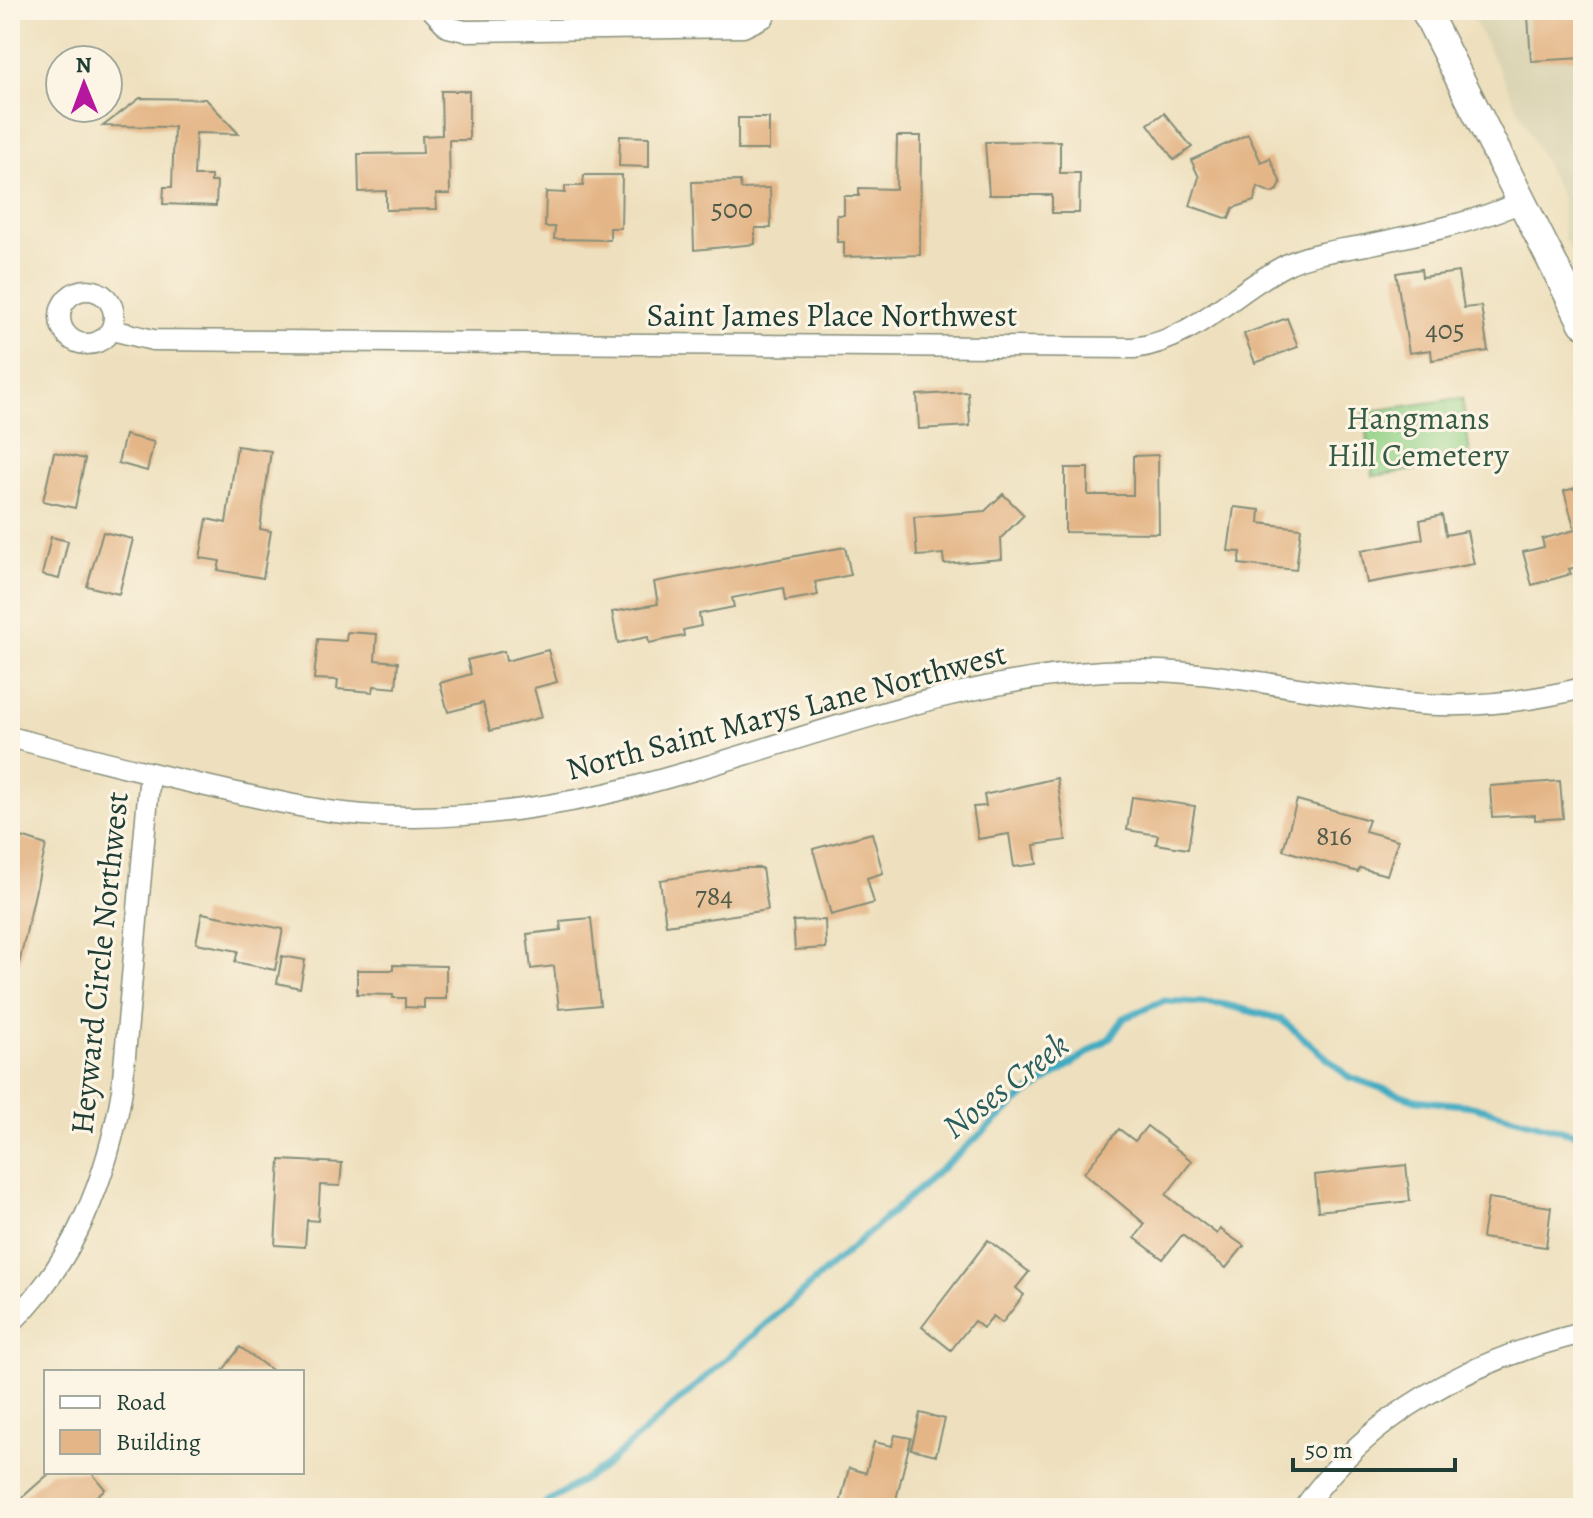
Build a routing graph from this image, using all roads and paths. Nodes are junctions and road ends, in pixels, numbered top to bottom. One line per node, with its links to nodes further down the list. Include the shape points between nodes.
1 (432, 10): 3 (street, via 448,27 465,31 743,27)
2 (1425, 10): 4 (street)
3 (764, 17)
4 (1522, 202): 5 (street); 6 (street, Saint James Place Northwest, via 1441,228 1287,264 1190,329 1134,348 153,340)
5 (1583, 323)
6 (112, 330)
7 (1583, 688): 9 (street, North Saint Marys Lane Northwest, via 1499,703 1448,705 1178,672 1061,674 975,689 596,796 476,814 395,816 321,810)
8 (10, 737): 9 (street, North Saint Marys Lane Northwest)
9 (150, 773): 10 (street, Heyward Circle Northwest, via 113,1140 73,1240)
10 (10, 1324)
11 (1583, 1333): 12 (street, via 1471,1370 1417,1400 1346,1456)
12 (1304, 1508)

